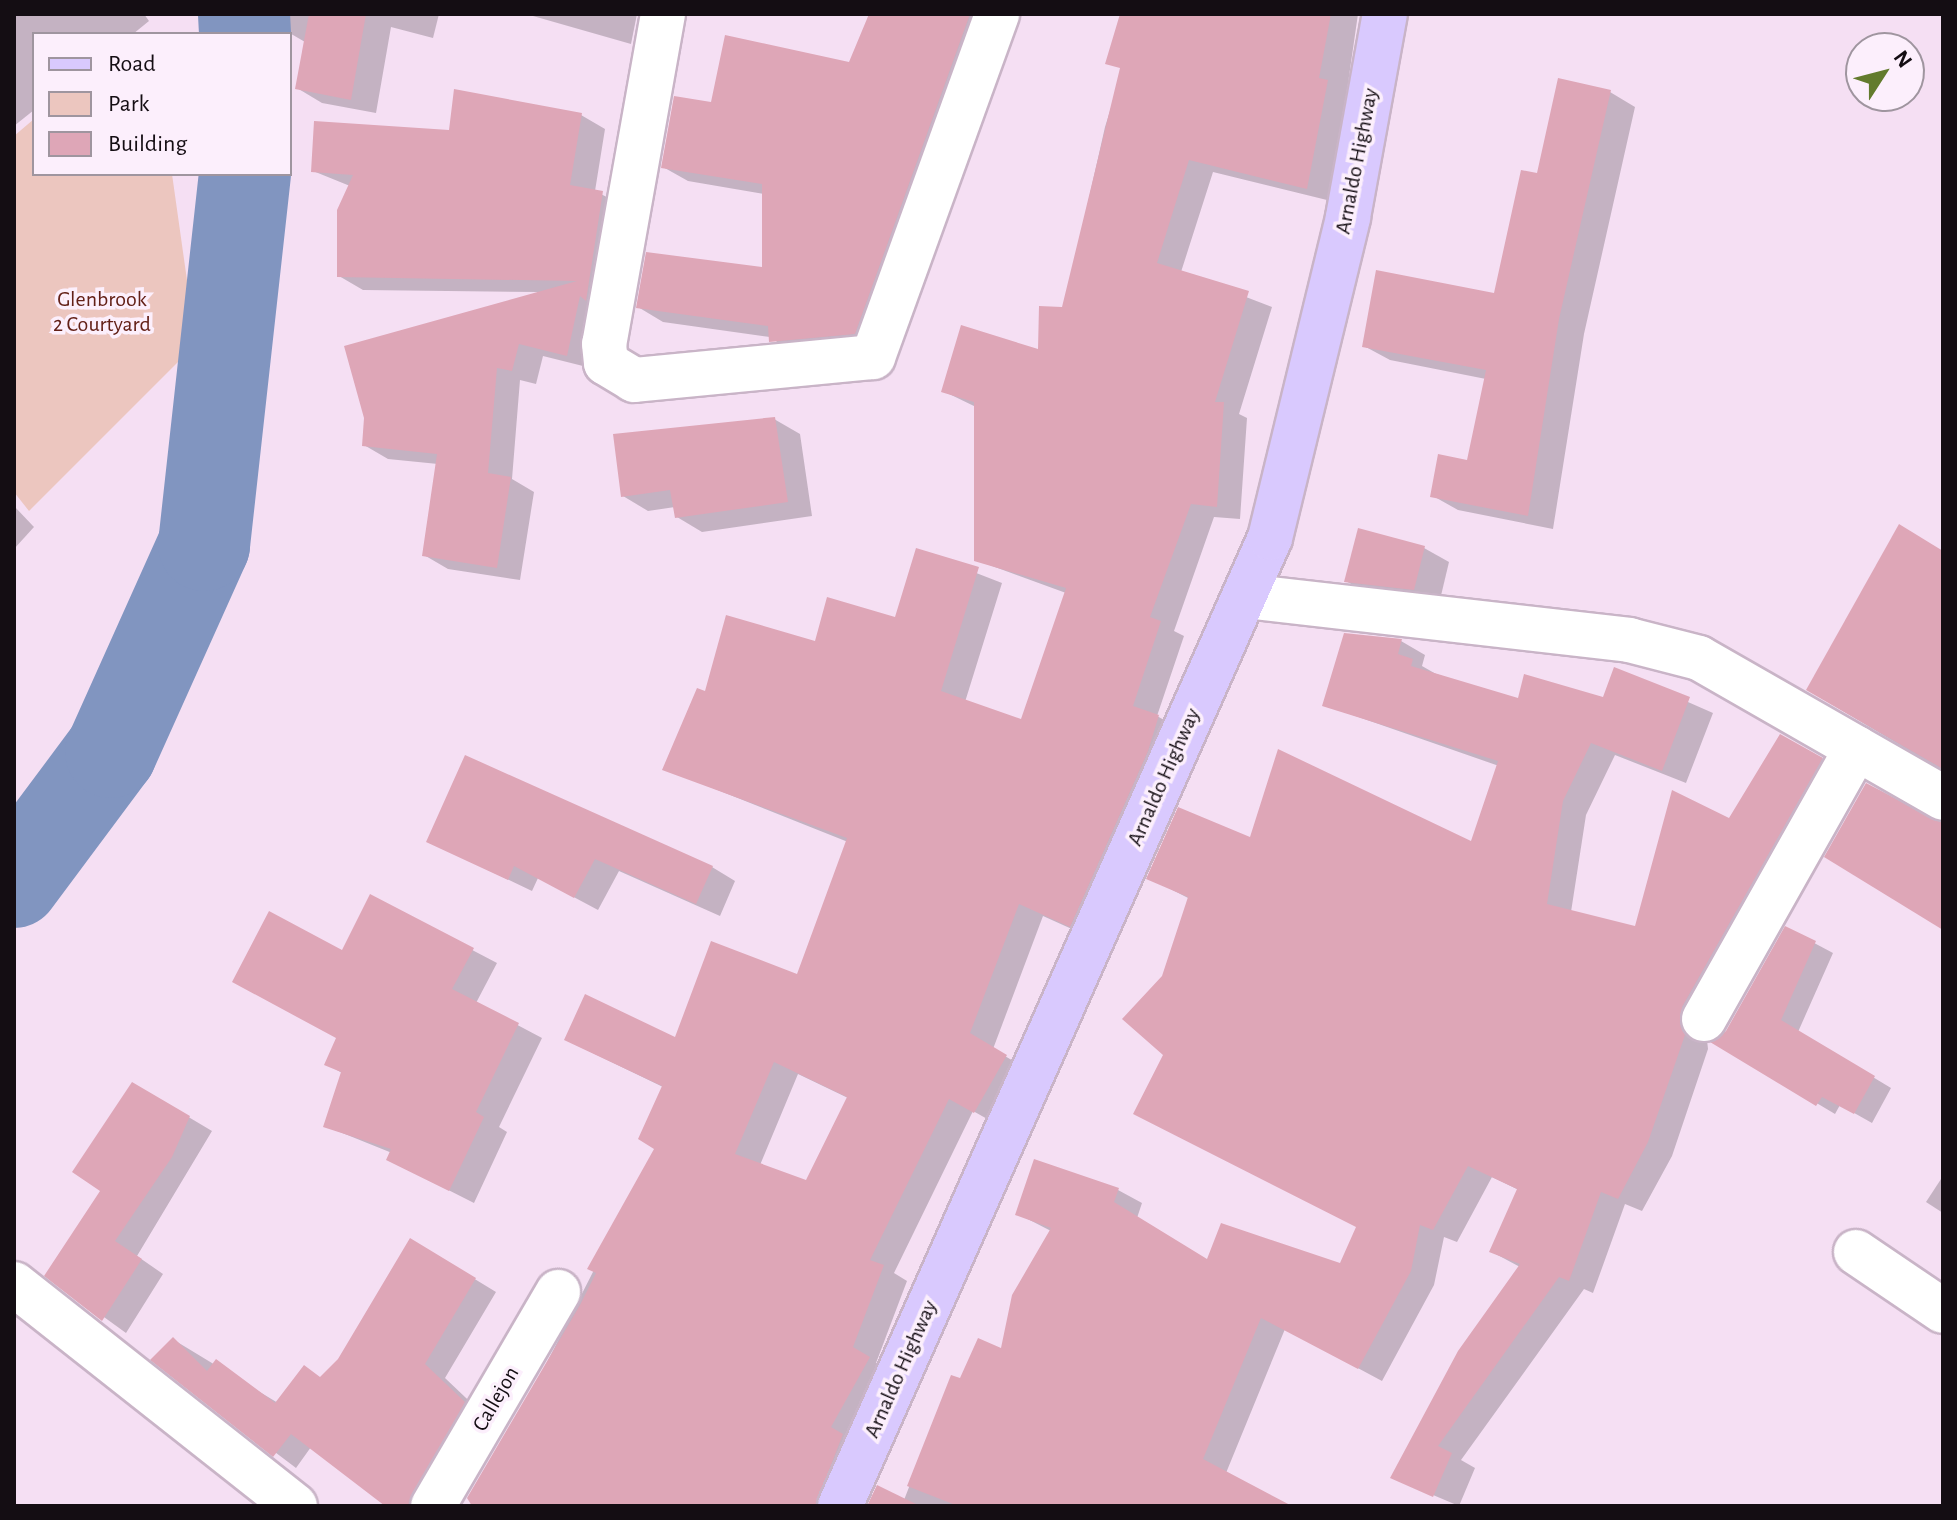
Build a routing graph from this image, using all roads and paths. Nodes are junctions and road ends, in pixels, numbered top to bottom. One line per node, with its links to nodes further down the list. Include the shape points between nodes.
1 (663, 14): 2 (street, via 604,344 606,363 634,380 873,357)
2 (997, 14)
3 (1385, 14): 4 (main road, Arnaldo Highway, via 1348,217 1270,538)
4 (1245, 596): 5 (street, via 1629,640 1699,658); 14 (main road, Arnaldo Highway)
5 (1857, 748): 6 (street); 7 (street)
6 (1943, 798)
7 (1704, 1019)
8 (1856, 1252): 11 (street)
9 (14, 1284): 12 (street)
10 (558, 1292): 13 (street, Callejon)
11 (1943, 1311)
12 (295, 1506)
13 (433, 1506)
14 (840, 1506)

